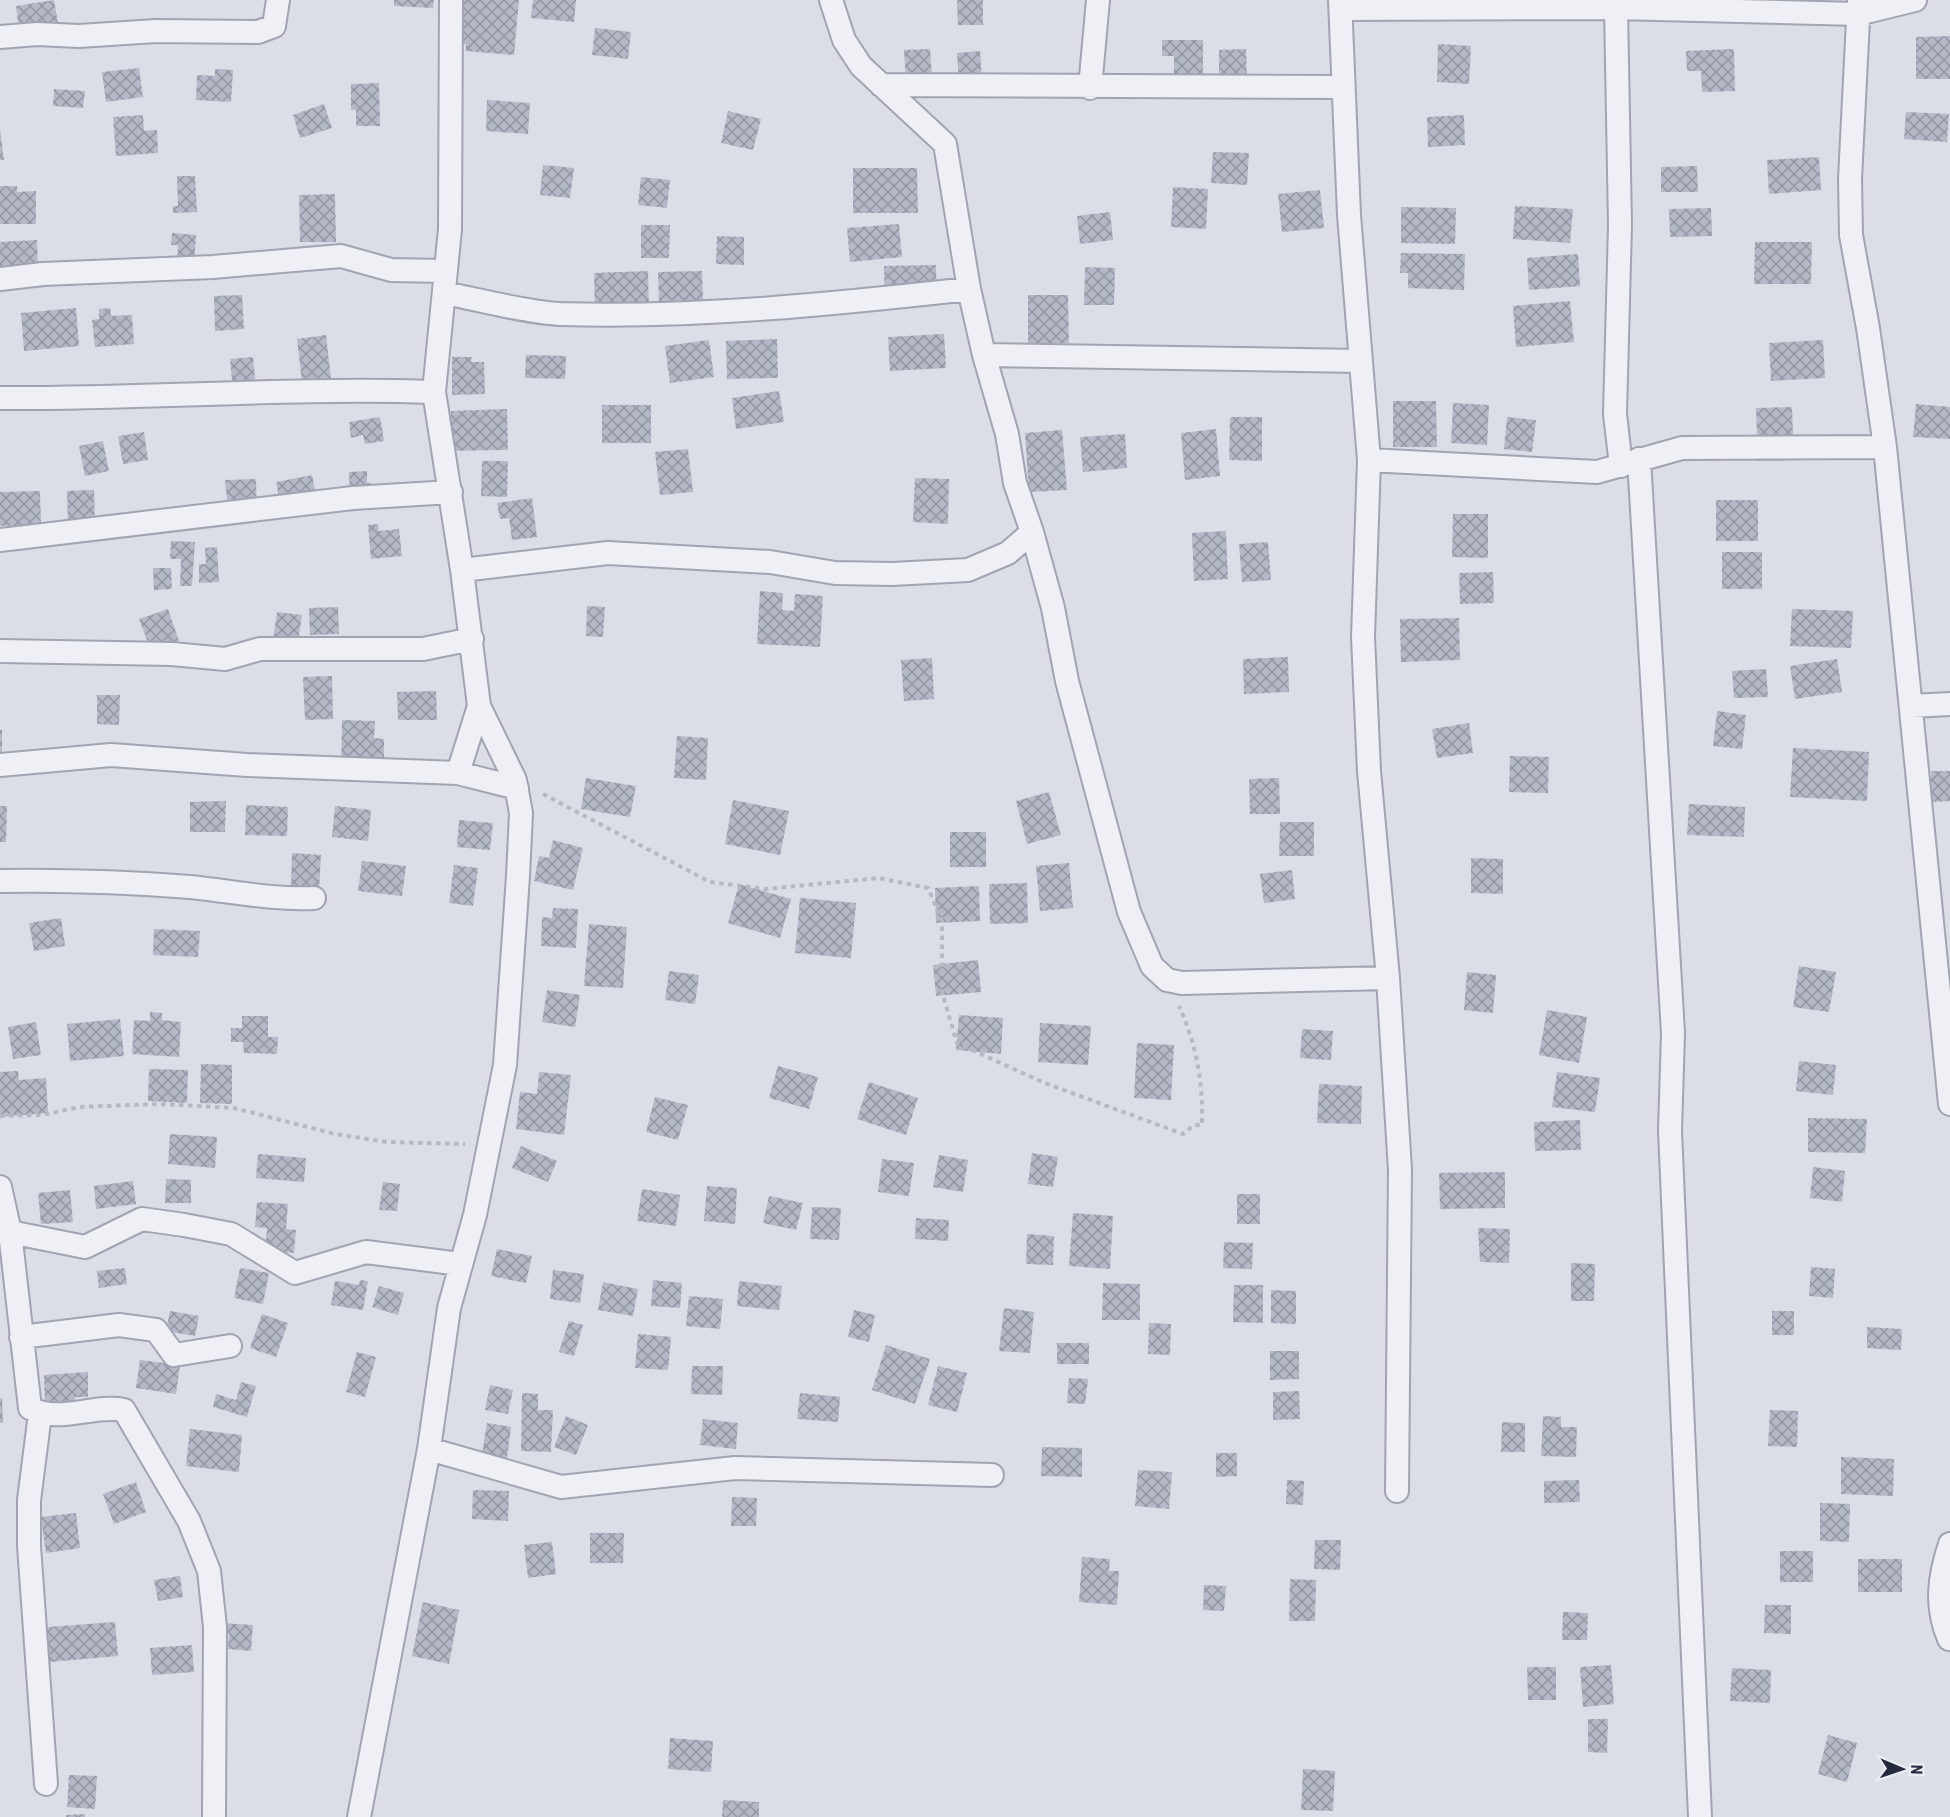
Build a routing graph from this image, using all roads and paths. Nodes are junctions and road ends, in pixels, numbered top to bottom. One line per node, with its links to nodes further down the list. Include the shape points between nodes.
1 (278, 0): 9 (street, via 274,26 258,32)
2 (451, 0): 14 (street, via 450,229)
3 (831, 0): 10 (street, via 844,40 861,66)
4 (1098, 0): 12 (street)
5 (1915, 0): 7 (street)
6 (1341, 4): 8 (street); 11 (street)
7 (1858, 7): 8 (street); 20 (street, via 1851,235)
8 (1616, 8): 22 (street, via 1620,225 1615,414)
9 (0, 37)
10 (881, 85): 12 (street); 15 (street, via 945,144)
11 (1342, 87): 12 (street); 17 (street)
12 (1090, 88)
13 (0, 279): 14 (street, via 341,256)
14 (445, 282): 15 (street, via 558,314 833,304); 18 (street)
15 (969, 289): 16 (street)
16 (984, 355): 17 (street); 24 (street, via 1007,434 1015,483)
17 (1360, 360): 21 (street)
18 (434, 392): 19 (street, via 352,389); 23 (street)
19 (0, 398)
20 (1885, 447): 22 (street, via 1682,448); 31 (street)
21 (1369, 460): 22 (street, via 1597,472); 37 (street, via 1363,637 1369,771)
22 (1630, 463): 56 (street, via 1673,1033 1670,1131)
23 (451, 492): 25 (street, via 352,498); 26 (street)
24 (1032, 532): 26 (street, via 1008,553 968,570 835,573 758,561 608,553); 38 (street, via 1129,912 1152,966)
25 (0, 540)
26 (462, 570): 27 (street)
27 (472, 639): 28 (street, via 423,649 260,649 225,659 172,654); 30 (street)
28 (0, 651)
29 (1950, 704): 31 (street)
30 (479, 706): 33 (street); 34 (street)
31 (1912, 706): 39 (street)
32 (0, 765): 33 (street, via 111,755)
33 (458, 773): 34 (street)
34 (516, 784): 38 (path, via 711,882 766,889 879,878 928,888 942,921 942,992 957,1043 1042,1082 1183,1134 1194,1125 1202,1125 1203,1090 1197,1053); 41 (street, via 521,813 505,1065)
35 (0, 880): 36 (street, via 79,879 192,887 280,900)
36 (314, 898)
37 (1388, 978): 38 (street, via 1182,983); 50 (street, via 1400,1170)
38 (1167, 980)
39 (1950, 1104)
40 (0, 1116): 41 (path, via 158,1104 234,1108 366,1139)
41 (489, 1145): 44 (street)
42 (0, 1187): 43 (street)
43 (9, 1232): 44 (street, via 85,1247 142,1219 231,1234 295,1274 366,1252); 45 (street)
44 (460, 1264): 48 (street, via 449,1308)
45 (21, 1337): 46 (street, via 119,1325 156,1330 174,1354); 47 (street, via 30,1408)
46 (230, 1346)
47 (40, 1414): 53 (street, via 29,1500 29,1546); 54 (street, via 108,1406 124,1410 189,1521 209,1571 216,1627)
48 (429, 1449): 49 (street, via 561,1487 735,1468); 55 (street)
49 (992, 1475)
50 (1397, 1491)
51 (1950, 1544): 52 (street, via 1938,1589 1942,1622)
52 (1949, 1639)
53 (46, 1784)
54 (214, 1817)
55 (359, 1817)
56 (1700, 1817)

